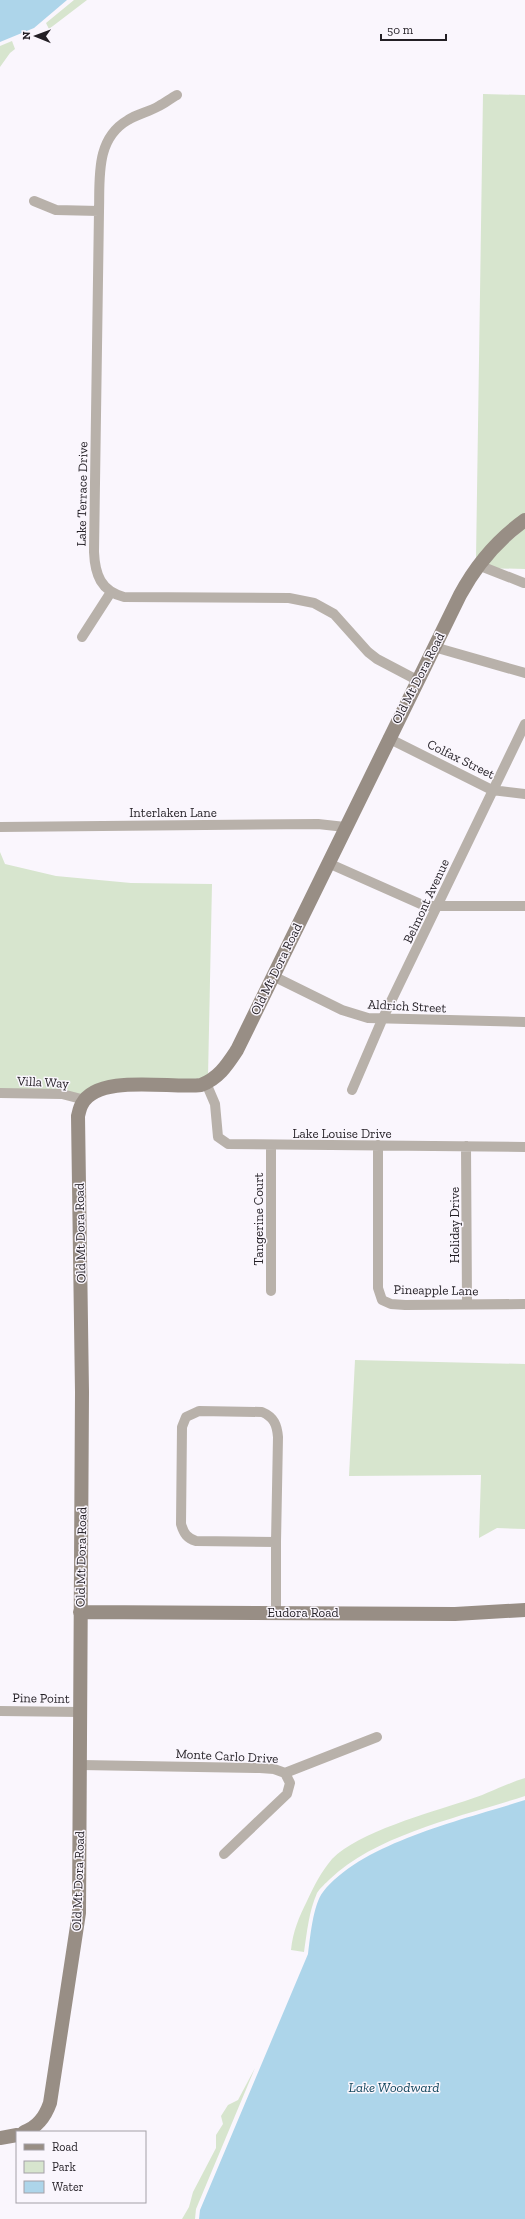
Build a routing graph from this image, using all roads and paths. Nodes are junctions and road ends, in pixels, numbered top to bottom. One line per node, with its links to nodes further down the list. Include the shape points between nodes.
1 (176, 95): 3 (street, Lake Terrace Drive, via 128,119 110,136 102,155)
2 (34, 201): 3 (street, via 56,210)
3 (99, 211): 7 (street, Lake Terrace Drive, via 94,552 98,577 103,586)
4 (525, 520): 5 (street, Old Mt Dora Road, via 502,539)
5 (478, 565): 6 (street); 9 (street, Old Mt Dora Road)
6 (524, 583)
7 (112, 592): 8 (street); 11 (street, via 124,597 288,598 314,603 334,614 377,659)
8 (82, 637)
9 (434, 647): 10 (street); 11 (street, Old Mt Dora Road)
10 (525, 673)
11 (417, 680): 13 (street, Old Mt Dora Road)
12 (525, 724): 14 (street, Belmont Avenue)
13 (388, 738): 14 (street, Colfax Street); 17 (street, Old Mt Dora Road)
14 (492, 790): 15 (street, Colfax Street); 19 (street, Belmont Avenue)
15 (525, 794)
16 (0, 827): 17 (street, Interlaken Lane, via 318,824)
17 (345, 827): 18 (street, Old Mt Dora Road)
18 (328, 863): 19 (street, via 425,906); 21 (street, Old Mt Dora Road)
19 (438, 906): 20 (street); 22 (street, Belmont Avenue)
20 (525, 906)
21 (273, 976): 22 (street, Aldrich Street, via 342,1010); 24 (street, Old Mt Dora Road, via 237,1050 220,1074)
22 (382, 1020): 23 (street, Aldrich Street); 25 (street, Belmont Avenue)
23 (525, 1022)
24 (206, 1083): 27 (street, Old Mt Dora Road, via 192,1086 109,1086 92,1093); 29 (street, Lake Louise Drive, via 215,1104 220,1139 228,1144)
25 (352, 1090)
26 (0, 1093): 27 (street, Villa Way, via 62,1094)
27 (85, 1100): 37 (street, Old Mt Dora Road, via 78,1116 77,1133 82,1356)
28 (378, 1145): 29 (street, Lake Louise Drive); 30 (street, Lake Louise Drive); 33 (street, Pineapple Lane, via 378,1265 382,1300 386,1303 405,1305)
29 (271, 1146): 32 (street, Tangerine Court)
30 (466, 1146): 31 (street, Lake Louise Drive); 33 (street, Holiday Drive)
31 (525, 1146)
32 (271, 1292)
33 (467, 1304): 34 (street, Pineapple Lane)
34 (525, 1304)
35 (276, 1542): 35 (street, via 196,1541 183,1532 182,1427 186,1417 200,1411 262,1412 271,1416 278,1437); 38 (street)
36 (525, 1610): 38 (street, Eudora Road, via 455,1614)
37 (80, 1612): 38 (street, Eudora Road); 40 (street, Old Mt Dora Road)
38 (276, 1612)
39 (0, 1711): 40 (street, Pine Point)
40 (81, 1712): 42 (street, Old Mt Dora Road)
41 (377, 1737): 43 (street)
42 (81, 1765): 43 (street, Monte Carlo Drive, via 274,1768); 45 (street, Old Mt Dora Road, via 79,1912 75,1950 50,2103 43,2119)
43 (285, 1773): 44 (street, Monte Carlo Drive, via 290,1783 287,1794)
44 (224, 1854)
45 (26, 2131)
46 (16, 2135): 47 (street)
47 (0, 2138)

